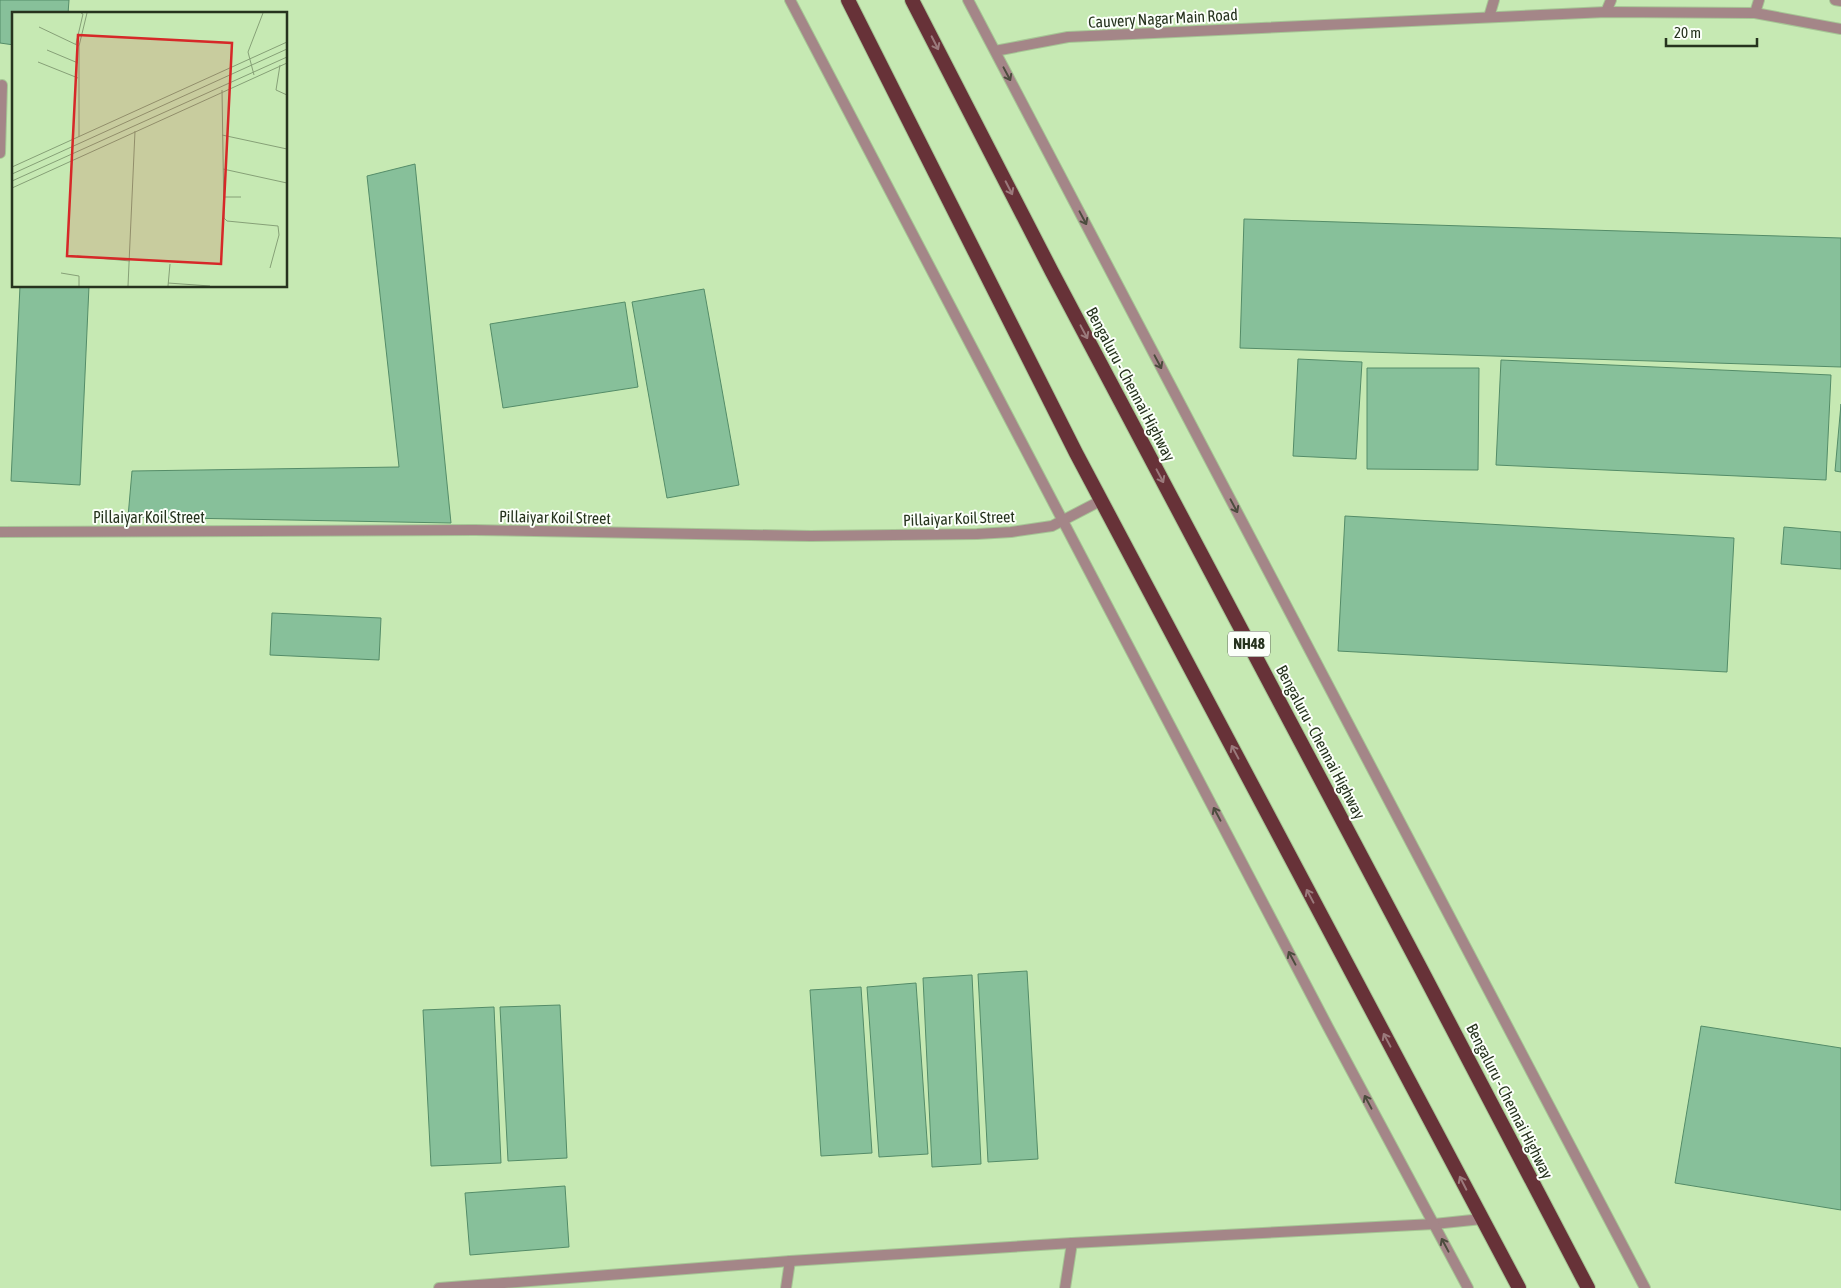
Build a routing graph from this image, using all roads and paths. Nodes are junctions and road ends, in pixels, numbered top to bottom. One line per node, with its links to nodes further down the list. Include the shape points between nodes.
1 (790, 0): 18 (street)
2 (848, 0): 17 (highway)
3 (912, 0): 30 (highway, Bengaluru - Chennai Highway / NH48, one-way to 30)
4 (968, 0): 14 (street)
5 (1494, 0): 12 (street)
6 (1611, 0): 10 (street)
7 (1759, 0): 11 (street)
8 (1835, 0): 9 (street)
9 (1841, 1)
10 (1606, 12): 11 (street, Cauvery Nagar Main Road); 12 (street, Cauvery Nagar Main Road)
11 (1755, 13): 13 (street, Cauvery Nagar Main Road)
12 (1489, 17): 14 (street, Cauvery Nagar Main Road, via 1068,37)
13 (1841, 30)
14 (995, 51): 31 (street, one-way to 31)
15 (2, 85): 16 (street)
16 (0, 153)
17 (1102, 500): 18 (street, Pillaiyar Koil Street); 20 (highway, one-way to 17)
18 (1063, 521): 19 (street, Pillaiyar Koil Street, via 1011,532 811,536 475,530); 21 (street, one-way to 18)
19 (0, 532)
20 (1482, 1219): 21 (street); 29 (highway)
21 (1434, 1224): 22 (street); 28 (street, one-way to 21)
22 (1072, 1243): 23 (street); 27 (street)
23 (790, 1261): 24 (street); 26 (street)
24 (558, 1283): 25 (street)
25 (439, 1288)
26 (786, 1288)
27 (1065, 1288)
28 (1468, 1288)
29 (1518, 1288)
30 (1588, 1288)
31 (1645, 1288)

